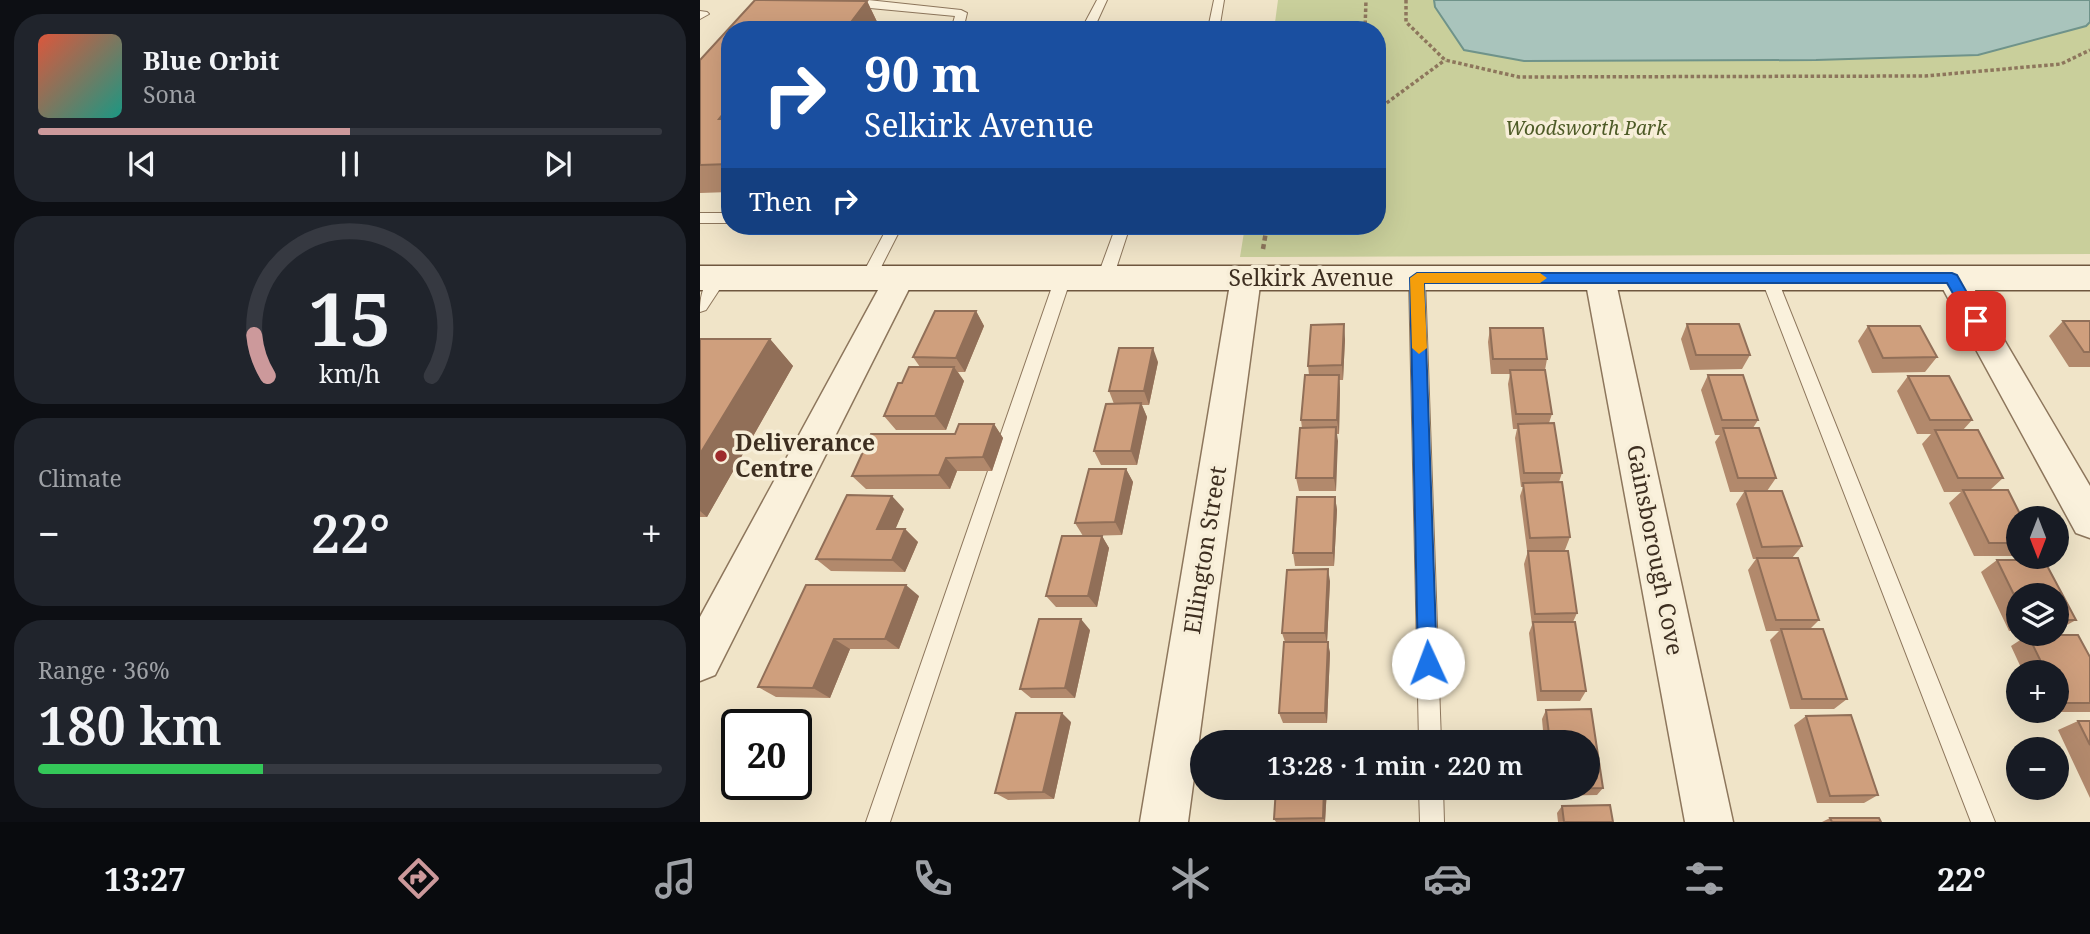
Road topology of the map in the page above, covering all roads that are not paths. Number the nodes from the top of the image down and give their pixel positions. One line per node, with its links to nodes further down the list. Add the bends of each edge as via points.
1 (874, 0): 4 (lane, via 870,5 961,13)
2 (1102, 0): 5 (lane)
3 (1219, 0): 6 (lane)
4 (959, 21)
5 (1091, 21)
6 (1215, 21)
7 (700, 218): 8 (lane)
8 (721, 218)
9 (893, 235): 20 (lane)
10 (1120, 235): 13 (lane)
11 (710, 278): 20 (street, Selkirk Avenue); 21 (lane)
12 (1063, 278): 13 (street, Selkirk Avenue); 20 (street, Selkirk Avenue); 26 (lane)
13 (1105, 278): 14 (street, Selkirk Avenue)
14 (1247, 278): 15 (street, Selkirk Avenue); 27 (street, Ellington Street)
15 (1417, 278): 16 (street, Selkirk Avenue); 24 (lane)
16 (1600, 278): 17 (street, Selkirk Avenue); 29 (street, Gainsborough Cove)
17 (1769, 278): 18 (street, Selkirk Avenue); 30 (lane)
18 (1952, 278): 19 (street, Selkirk Avenue); 22 (street)
19 (2090, 278)
20 (884, 279): 23 (street)
21 (700, 306)
22 (2090, 521)
23 (700, 660)
24 (1430, 730)
25 (1431, 800): 28 (lane)
26 (878, 822)
27 (1164, 822)
28 (1432, 822)
29 (1709, 822)
30 (1983, 822)

